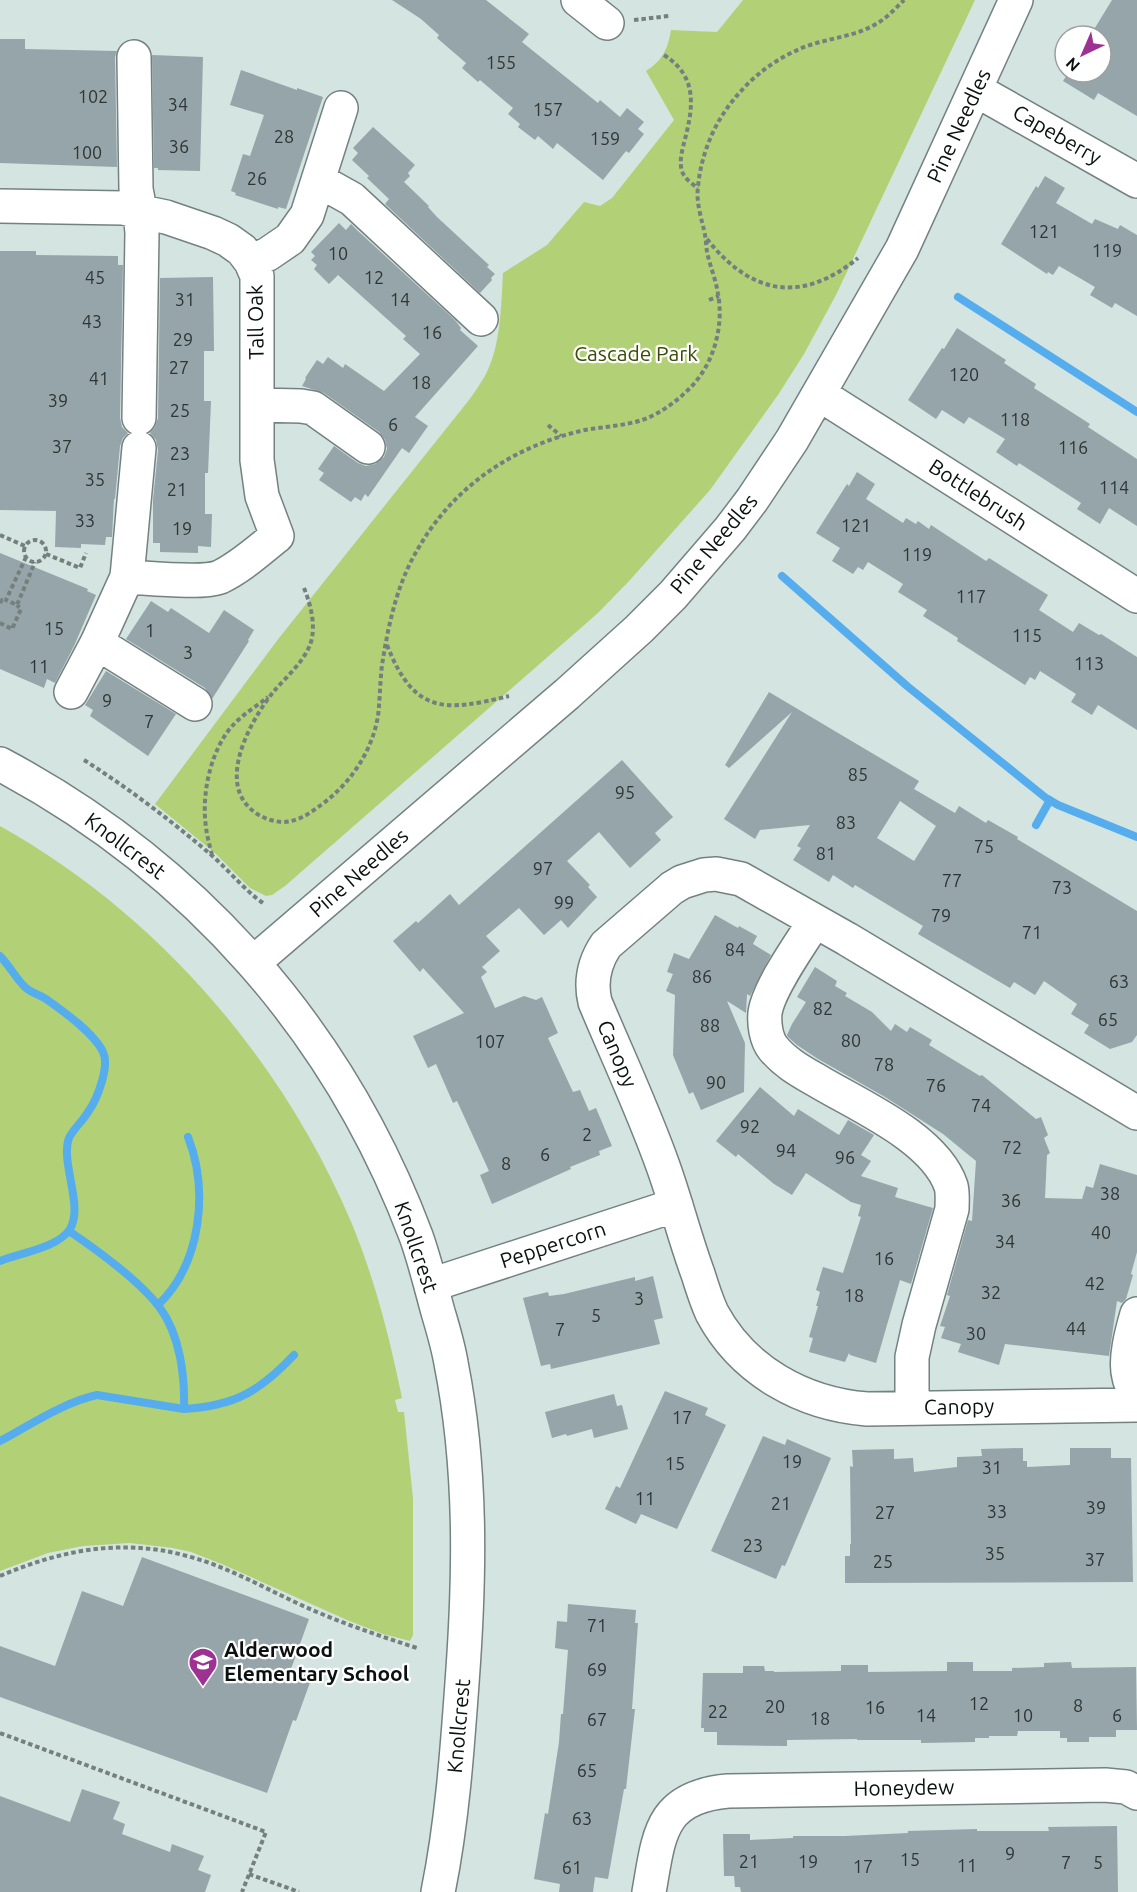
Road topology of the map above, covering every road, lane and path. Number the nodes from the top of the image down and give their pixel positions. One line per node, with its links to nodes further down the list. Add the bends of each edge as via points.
1 (578, 0): 4 (street)
2 (904, 0): 11 (path, via 876,24 799,50 755,75 712,135 704,153)
3 (1016, 0): 7 (street, Pine Needles)
4 (607, 23)
5 (664, 55): 11 (path, via 685,75 692,94 681,156 682,172)
6 (134, 57): 13 (street, via 136,189)
7 (976, 90): 10 (street, Capeberry); 20 (street, Pine Needles, via 902,249)
8 (341, 108): 9 (street)
9 (318, 180): 16 (street, via 299,229 290,239); 19 (street, via 352,199)
10 (1137, 181)
11 (698, 188): 14 (path)
12 (0, 206): 13 (street, Tall Oak)
13 (140, 210): 16 (street, Tall Oak, via 213,233 242,250); 31 (street, via 139,433)
14 (706, 238): 15 (path, via 739,272 773,286 799,287 821,281); 17 (path)
15 (858, 258)
16 (251, 262): 21 (street, Tall Oak, via 257,276)
17 (719, 296): 18 (path); 23 (path, via 714,348 701,374 681,397 638,422)
18 (709, 300)
19 (481, 319)
20 (819, 394): 33 (street, Bottlebrush); 49 (street, Pine Needles, via 752,500 666,602 567,694)
21 (257, 405): 24 (street, via 313,408); 31 (street, Tall Oak, via 256,460 262,496 277,536 218,578)
22 (548, 425): 23 (path)
23 (561, 436): 39 (path, via 498,464 462,492 437,521 405,575)
24 (368, 447)
25 (0, 535): 26 (path)
26 (25, 546): 28 (path, via 36,540 42,542); 29 (path)
27 (86, 553): 28 (path, via 80,568)
28 (46, 554): 30 (path)
29 (26, 557): 30 (path); 34 (path)
30 (35, 562): 36 (path)
31 (127, 577): 38 (street)
32 (304, 588): 41 (path, via 311,610 312,639 302,659)
33 (1137, 596)
34 (6, 600): 35 (path); 36 (path)
35 (0, 603)
36 (17, 605): 37 (path, via 21,609 12,628)
37 (0, 624)
38 (97, 644): 40 (street); 43 (street)
39 (386, 644): 41 (path, via 378,718 359,766 328,800 309,814 286,822 271,821 249,809 238,790 236,771 242,749); 42 (path, via 407,684 432,701 456,706)
40 (71, 692)
41 (271, 694): 46 (path, via 236,723 215,757 205,801)
42 (509, 696)
43 (195, 704)
44 (84, 759): 46 (path)
45 (0, 764): 49 (street, Knollcrest, via 132,848 190,897)
46 (212, 855): 47 (path)
47 (263, 903)
48 (815, 921): 50 (street, Canopy); 51 (street, Canopy, via 741,879 704,875 672,888 600,953 592,980 595,1002 653,1138); 56 (street, via 773,990 765,1012 771,1046 804,1073 929,1151 952,1189 952,1209 912,1357)
49 (253, 963): 52 (street, Knollcrest, via 313,1039 349,1096 417,1239)
50 (1137, 1113)
51 (675, 1205): 52 (street, Peppercorn); 56 (street, Canopy, via 713,1314 729,1339 755,1366 793,1390 832,1404 867,1409)
52 (431, 1285): 64 (street, Knollcrest, via 456,1391 468,1531 468,1608 458,1743)
53 (1137, 1314): 54 (street, via 1128,1372)
54 (1137, 1395)
55 (1137, 1405): 56 (street, Canopy)
56 (912, 1408)
57 (0, 1576): 58 (path, via 46,1558 75,1552 114,1547 162,1550 188,1556 317,1612)
58 (417, 1648)
59 (0, 1732): 61 (path, via 266,1832)
60 (1137, 1793): 65 (street, Honeydew, via 1126,1787 1104,1785 704,1794 674,1811 664,1826)
61 (249, 1874): 62 (path); 63 (path)
62 (242, 1892)
63 (299, 1892)
64 (438, 1892)
65 (649, 1892)

